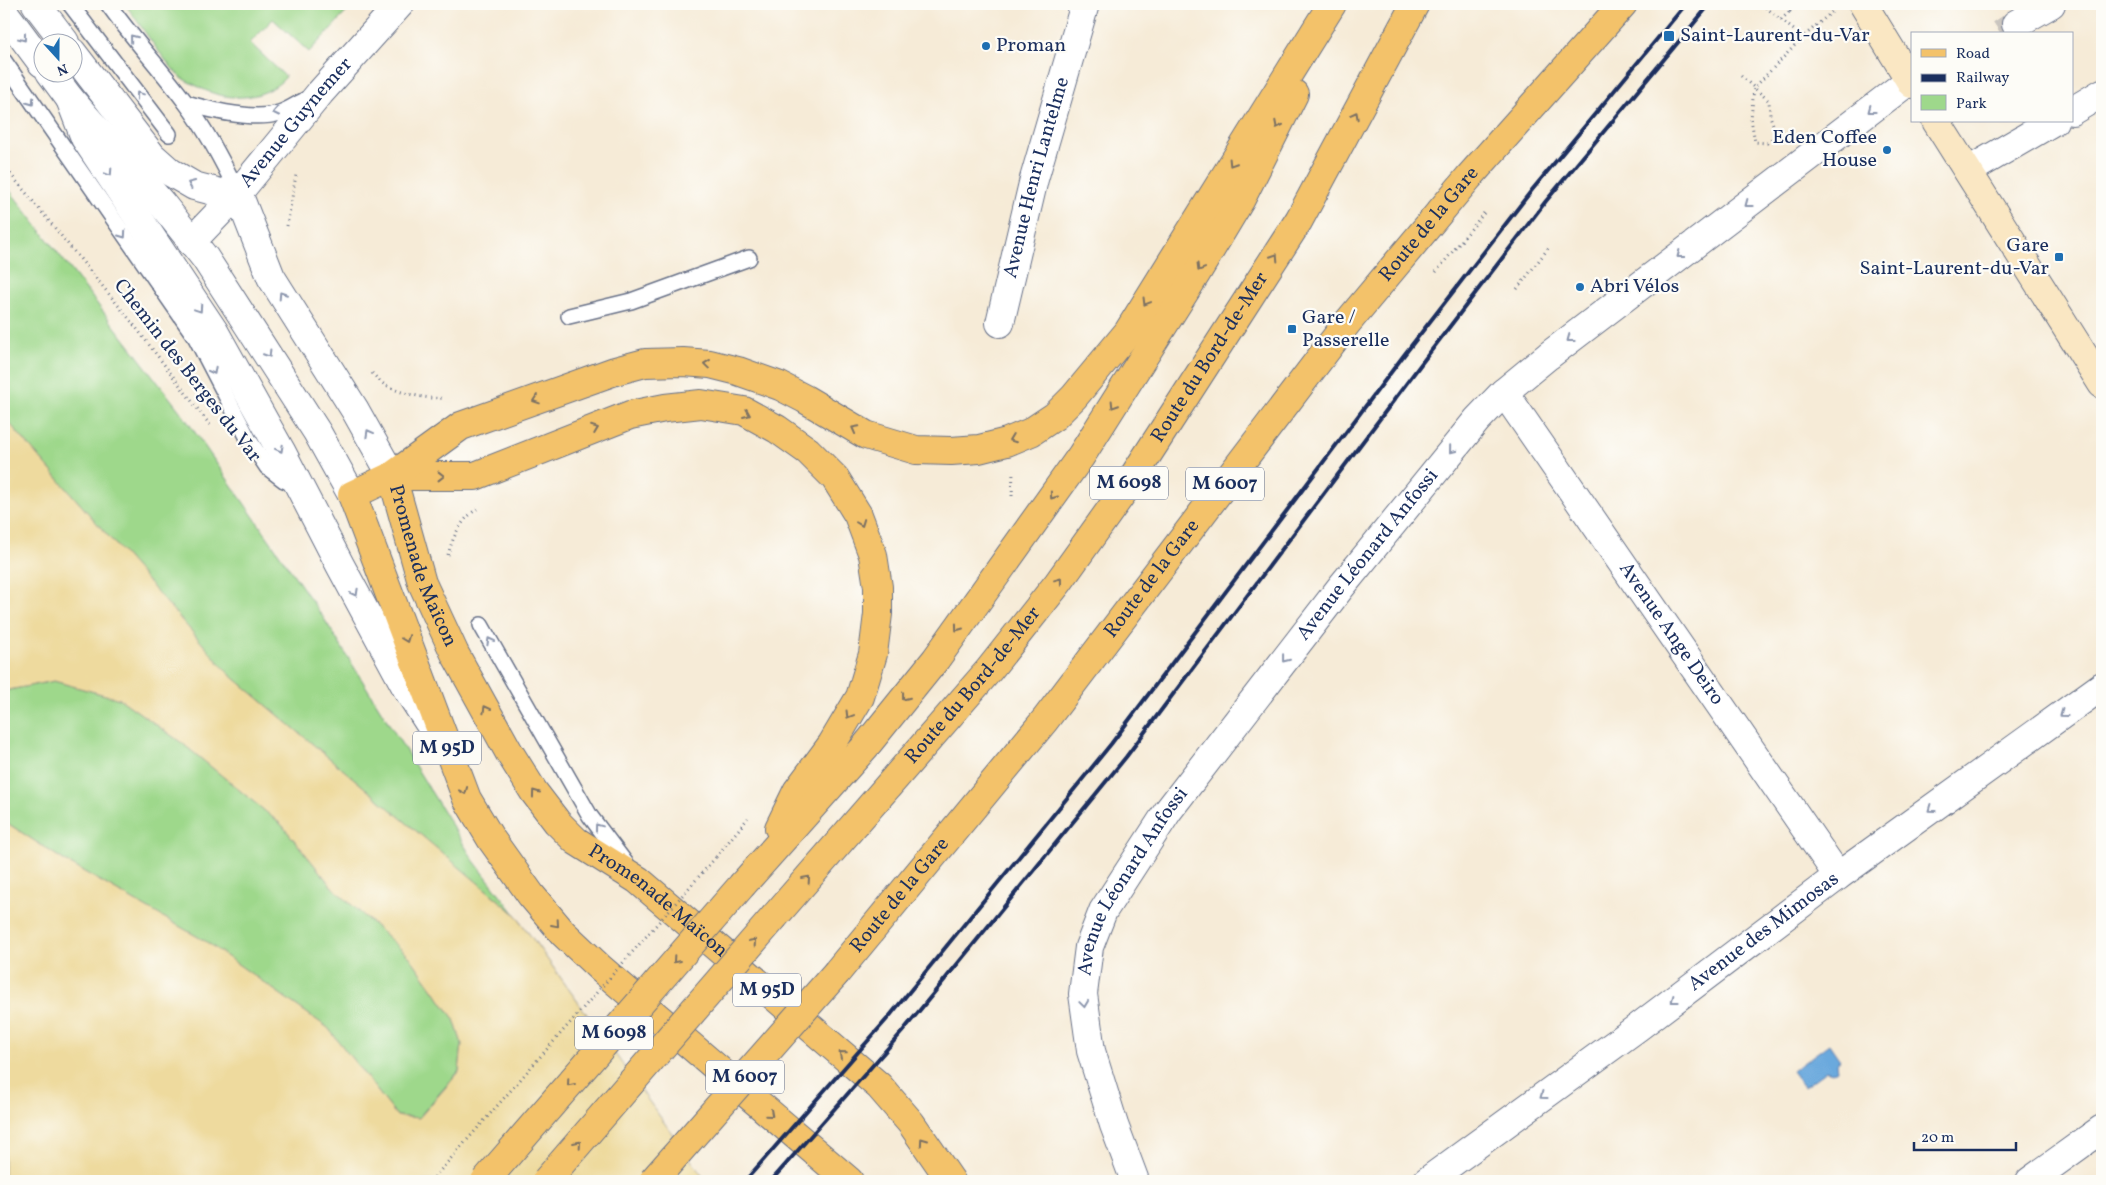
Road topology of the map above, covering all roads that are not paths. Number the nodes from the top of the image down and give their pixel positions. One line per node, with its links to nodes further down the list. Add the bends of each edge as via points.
1 (36, 4): 14 (street)
2 (70, 4): 27 (lane, one-way to 2)
3 (108, 4): 23 (lane, one-way to 3)
4 (400, 4): 20 (street, Avenue Guynemer)
5 (1085, 4): 33 (street, Avenue Henri Lantelme, via 1034,178)
6 (1332, 4): 36 (main road, one-way to 36, via 1128,332 1074,398 1031,432 979,449 951,452 916,450 866,435 780,386 738,370 710,364 645,363 461,426)
7 (1340, 4): 42 (main road, M 6098, one-way to 42, via 1240,199 1081,456 924,674 865,748)
8 (1415, 4): 47 (main road, Route du Bord-de-Mer / M 6098, one-way to 8, bridge, via 988,670 1058,583 1126,488 1299,220)
9 (1623, 4): 48 (main road, Route de la Gare / M 6007, bridge, via 1469,177 1347,323 1045,720 837,972)
10 (1863, 4): 19 (main road)
11 (2051, 4): 13 (street)
12 (4, 12): 15 (street, one-way to 15)
13 (2016, 24)
14 (57, 32)
15 (32, 50)
16 (4, 61): 37 (lane, one-way to 37, via 196,338 249,440 267,467)
17 (82, 65): 29 (street, one-way to 17, via 221,193 194,186 170,172 152,156)
18 (57, 82): 22 (street)
19 (1911, 82): 35 (street, Avenue Léonard Anfossi, one-way to 35)
20 (320, 93): 23 (lane, one-way to 23, via 278,113 217,112); 29 (street, Avenue Guynemer)
21 (2102, 93): 24 (street)
22 (70, 100): 30 (street, via 162,204); 37 (street, one-way to 37, via 85,138 214,331)
23 (186, 103): 29 (lane, via 207,133)
24 (2074, 110)
25 (1937, 122): 28 (main road)
26 (2052, 122): 28 (street)
27 (169, 134)
28 (1968, 170): 34 (main road)
29 (238, 193): 30 (street, Avenue Guynemer); 36 (street, one-way to 29, via 355,410 271,277)
30 (191, 242): 38 (street, one-way to 38, via 205,258 317,432)
31 (750, 258): 32 (lane, via 631,301)
32 (569, 316)
33 (1000, 323)
34 (2098, 368)
35 (1504, 392): 43 (street, Avenue Ange Deiro); 51 (street, Avenue Léonard Anfossi, one-way to 51, via 1477,420 1347,579 1168,810 1103,911 1089,947 1083,994 1091,1050)
36 (392, 476): 38 (main road, Promenade Maïcon); 42 (main road, one-way to 42, via 475,476 630,416 701,404 744,411 777,429 808,451 835,478 858,515 873,555 878,587 873,654 860,697 832,744 797,791); 44 (main road, Promenade Maïcon / M 95D, one-way to 36, via 576,841 534,792 455,654 422,583)
37 (299, 487): 41 (street, one-way to 41, via 406,689)
38 (352, 495): 41 (main road, Promenade Maïcon / M 95D, one-way to 41)
39 (481, 624): 44 (lane, one-way to 39, via 590,816)
40 (2102, 686): 43 (street, Avenue des Mimosas, one-way to 43)
41 (449, 753): 49 (main road, Promenade Maïcon / M 95D, one-way to 49, via 467,799 491,839 563,933)
42 (765, 857): 46 (main road, M 6098, one-way to 46, bridge)
43 (1838, 876): 52 (street, Avenue des Mimosas, one-way to 52)
44 (638, 880): 50 (main road, Promenade Maïcon / M 95D, one-way to 44, via 879,1086)
45 (2102, 1129): 53 (street)
46 (485, 1181)
47 (546, 1181)
48 (653, 1181)
49 (849, 1181)
50 (951, 1181)
51 (1135, 1181)
52 (1427, 1181)
53 (2030, 1181)

